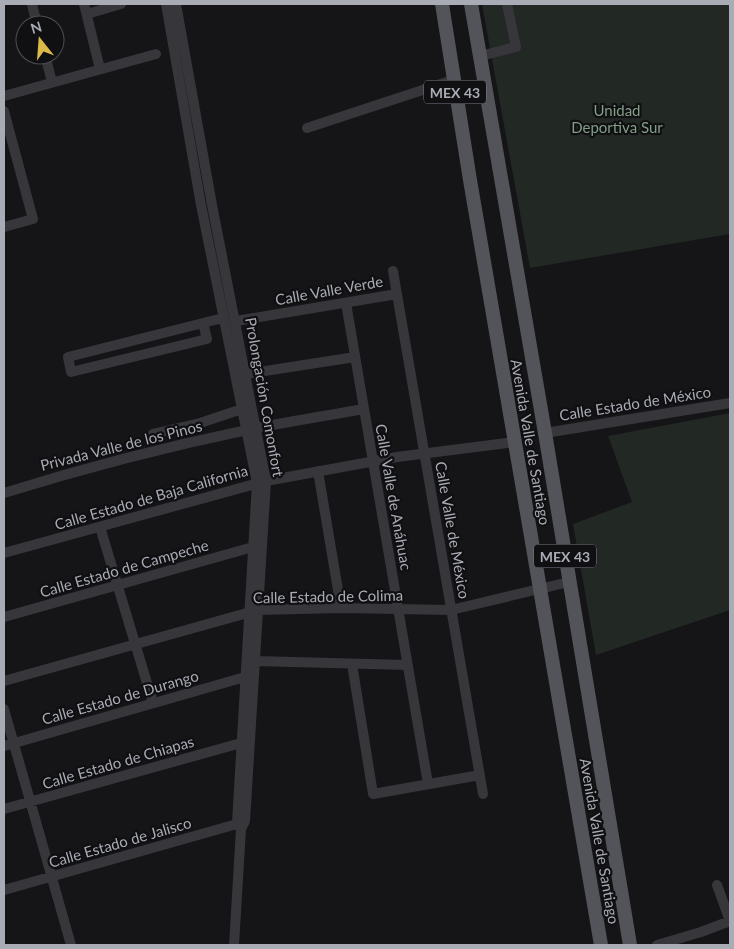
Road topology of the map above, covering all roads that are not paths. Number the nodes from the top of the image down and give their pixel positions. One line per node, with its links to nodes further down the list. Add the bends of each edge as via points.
1 (121, 4): 7 (street)
2 (166, 4): 22 (street, Prolongación Comonfort)
3 (176, 4): 23 (street, Prolongación Comonfort)
4 (442, 4): 12 (main road, Avenida Valle de Santiago / MEX 43)
5 (471, 4): 9 (main road, Avenida Valle de Santiago / MEX 43)
6 (507, 4): 9 (street, via 516,47)
7 (85, 9): 11 (street)
8 (156, 54): 11 (street)
9 (480, 56): 33 (main road, Avenida Valle de Santiago / MEX 43)
10 (48, 65): 13 (street)
11 (100, 69): 13 (street)
12 (453, 80): 17 (street); 35 (main road, Avenida Valle de Santiago / MEX 43)
13 (52, 82): 14 (street)
14 (4, 96)
15 (4, 111): 16 (street)
16 (5, 124): 18 (street, via 33,220)
17 (307, 128)
18 (4, 228)
19 (393, 270): 20 (street, Calle Valle de México)
20 (397, 294): 21 (street, Calle Valle Verde); 36 (street, Calle Valle de México)
21 (346, 303): 23 (street, Calle Valle Verde); 26 (street, Calle Valle de Anáhuac)
22 (223, 318): 24 (street); 30 (street, Prolongación Comonfort)
23 (236, 321): 28 (street, Prolongación Comonfort)
24 (203, 323): 25 (street); 27 (street, via 207,339)
25 (124, 343): 27 (street); 27 (street, via 68,357 71,372)
26 (355, 357): 28 (street); 31 (street, Calle Valle de Anáhuac)
27 (128, 358)
28 (246, 374): 32 (street, Prolongación Comonfort)
29 (730, 403): 33 (street, Calle Estado de México)
30 (242, 409): 32 (street, Prolongación Comonfort); 34 (street)
31 (364, 409): 32 (street, Privada Valle de los Pinos); 37 (street, Calle Valle de Anáhuac)
32 (251, 429): 39 (street, Prolongación Comonfort); 40 (street, Privada Valle de los Pinos, via 102,464)
33 (545, 433): 44 (main road, Avenida Valle de Santiago / MEX 43)
34 (153, 434)
35 (515, 442): 36 (street, Calle Estado de Baja California); 46 (main road, Avenida Valle de Santiago / MEX 43)
36 (424, 453): 37 (street, Calle Estado de Baja California); 49 (street, Calle Valle de México)
37 (372, 461): 38 (street, Calle Estado de Baja California); 48 (street, Calle Valle de Anáhuac)
38 (318, 471): 39 (street, Calle Estado de Baja California); 47 (street)
39 (262, 482): 41 (street, Calle Estado de Baja California); 42 (street, Prolongación Comonfort); 50 (street, Prolongación Comonfort)
40 (4, 493)
41 (100, 527): 43 (street, Calle Estado de Baja California); 45 (street)
42 (253, 548): 45 (street, Calle Estado de Campeche); 50 (street, Prolongación Comonfort)
43 (4, 553)
44 (569, 582): 46 (street, Calle Estado de Colima); 75 (main road, Avenida Valle de Santiago / MEX 43)
45 (117, 584): 51 (street, Calle Estado de Campeche); 52 (street)
46 (540, 589): 49 (street, Calle Estado de Colima); 74 (main road, Avenida Valle de Santiago / MEX 43)
47 (341, 608): 48 (street, Calle Estado de Colima); 50 (street, Calle Estado de Colima)
48 (398, 609): 49 (street, Calle Estado de Colima); 55 (street, Calle Valle de Anáhuac)
49 (452, 610): 62 (street, Calle Valle de México)
50 (254, 611): 52 (street, Calle Estado de Colima); 53 (street, Prolongación Comonfort); 56 (street, Prolongación Comonfort)
51 (4, 617)
52 (135, 644): 57 (street, Calle Estado de Colima); 58 (street)
53 (255, 661): 54 (street); 67 (street, Prolongación Comonfort)
54 (352, 664): 55 (street); 63 (street, via 373,794)
55 (407, 666): 63 (street, Calle Valle de Anáhuac)
56 (245, 677): 58 (street, Calle Estado de Durango); 60 (street, Prolongación Comonfort)
57 (4, 681)
58 (153, 703): 61 (street, Calle Estado de Durango)
59 (4, 710): 61 (street)
60 (241, 743): 65 (street, Calle Estado de Chiapas); 67 (street, Prolongación Comonfort)
61 (8, 744): 65 (street)
62 (480, 775): 63 (street); 64 (street, Calle Valle de México)
63 (428, 784)
64 (483, 794)
65 (30, 802): 66 (street, Calle Estado de Chiapas); 68 (street)
66 (4, 809)
67 (241, 825): 68 (street, Calle Estado de Jalisco); 73 (street, Prolongación Comonfort)
68 (51, 877): 70 (street, Calle Estado de Jalisco); 72 (street)
69 (717, 885): 71 (street)
70 (4, 890)
71 (727, 902): 76 (street, via 730,921)
72 (71, 945)
73 (234, 945)
74 (601, 945)
75 (630, 945)
76 (657, 945)

